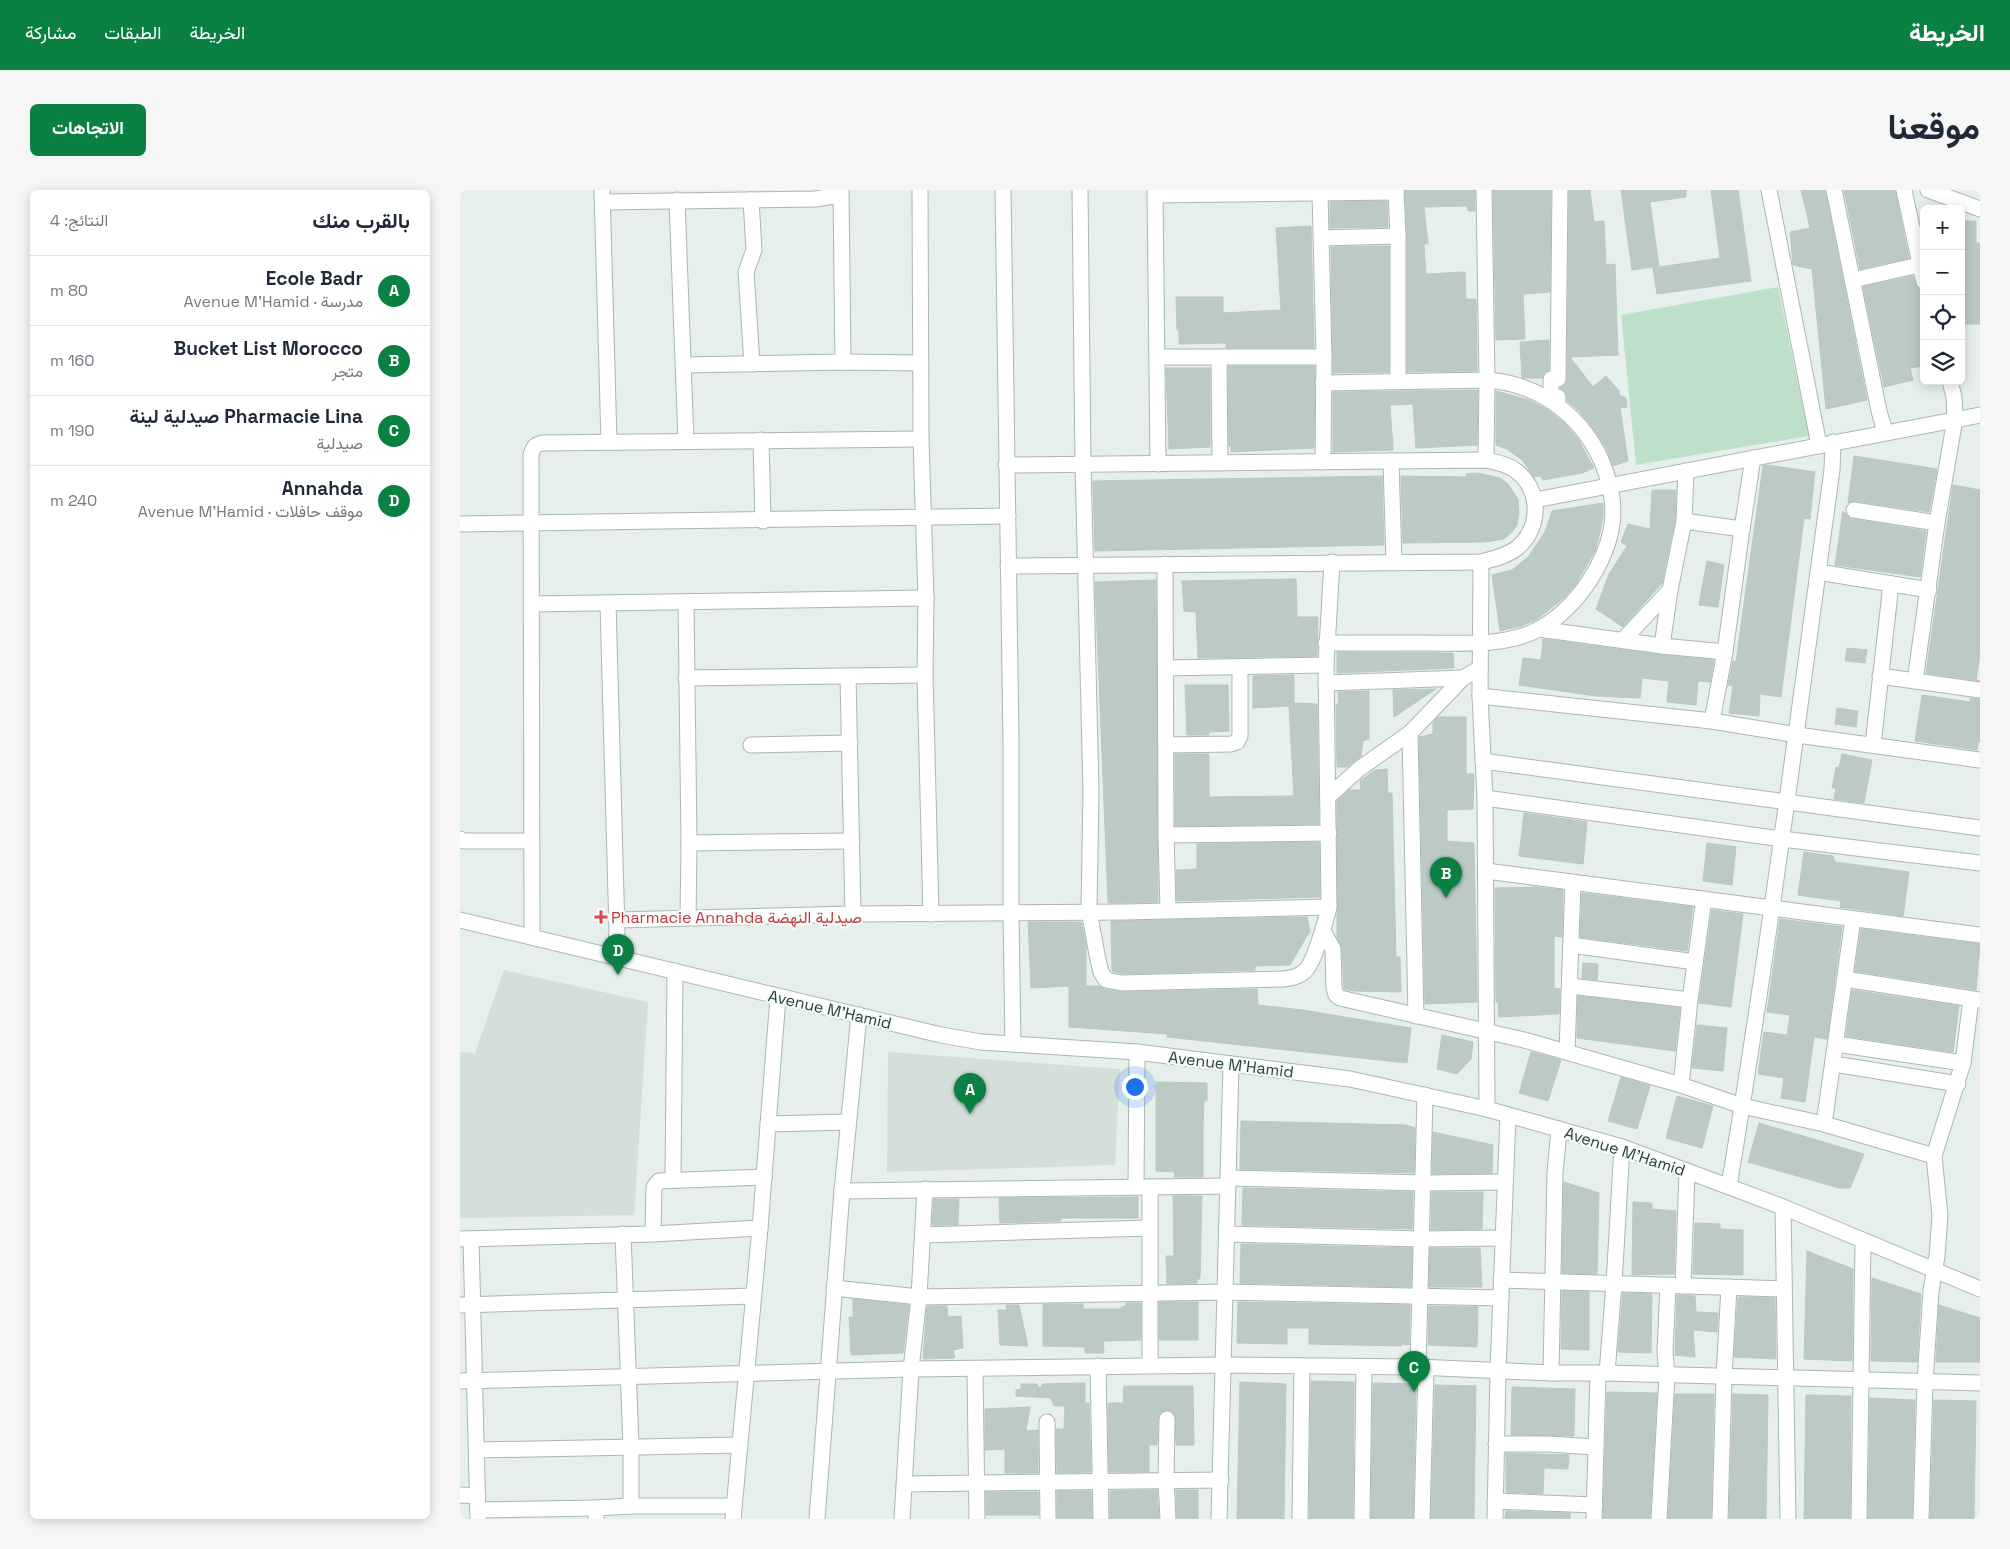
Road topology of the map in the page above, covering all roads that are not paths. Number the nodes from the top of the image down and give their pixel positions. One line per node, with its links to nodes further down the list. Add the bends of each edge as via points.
1 (920, 190): 27 (street)
2 (1003, 190): 50 (street)
3 (1080, 190): 48 (street)
4 (1484, 190): 30 (street)
5 (1560, 190): 34 (street, via 1558,379 1551,379 1550,397 1558,397)
6 (1770, 190): 42 (street)
7 (1834, 190): 22 (street)
8 (1904, 190): 20 (street)
9 (1928, 190): 17 (street)
10 (1396, 191): 13 (street); 18 (street)
11 (841, 192): 16 (street, via 815,199); 26 (street)
12 (1155, 192): 13 (street); 23 (street)
13 (1320, 193): 19 (street)
14 (602, 196): 15 (street); 41 (street)
15 (677, 200): 16 (street); 29 (street)
16 (751, 200): 28 (street, via 754,250 746,272)
17 (1980, 209)
18 (1398, 236): 19 (street); 31 (street)
19 (1322, 238): 25 (street)
20 (1919, 266): 21 (street); 22 (street)
21 (1920, 269)
22 (1854, 280): 37 (street, via 1878,411)
23 (1158, 357): 24 (street); 49 (street)
24 (1219, 357): 25 (street); 47 (street)
25 (1324, 357): 32 (street)
26 (843, 362): 27 (street); 28 (street)
27 (921, 363): 38 (street)
28 (752, 364): 29 (street)
29 (684, 365): 40 (street)
30 (1487, 380): 31 (street); 34 (street, via 1527,388); 44 (street)
31 (1398, 381): 32 (street)
32 (1323, 383): 46 (street)
33 (1951, 385): 36 (street)
34 (1558, 406): 52 (street, via 1590,439)
35 (1980, 415): 36 (street)
36 (1955, 419): 37 (street); 60 (street)
37 (1885, 432): 42 (street)
38 (921, 439): 39 (street); 56 (street)
39 (761, 440): 40 (street); 57 (street)
40 (686, 441): 41 (street)
41 (609, 442): 59 (street, via 536,445 533,448)
42 (1826, 444): 43 (street); 69 (street, via 1832,470)
43 (1753, 458): 51 (street); 62 (street)
44 (1486, 460): 45 (street); 53 (street, via 1514,470 1530,486)
45 (1391, 461): 46 (street); 64 (street)
46 (1323, 462): 47 (street)
47 (1220, 463): 49 (street)
48 (1083, 464): 49 (street); 50 (street); 67 (street)
49 (1158, 464)
50 (1006, 465): 55 (street)
51 (1686, 471): 52 (street); 58 (street)
52 (1609, 485): 53 (street); 77 (street, via 1612,516 1600,561 1579,596)
53 (1535, 500): 65 (street, via 1534,520 1522,544 1507,554)
54 (1854, 510): 60 (street)
55 (1008, 516): 56 (street); 68 (street)
56 (923, 518): 57 (street); 73 (street)
57 (763, 521): 59 (street)
58 (1684, 521): 62 (street); 71 (street)
59 (531, 523): 61 (street); 76 (street)
60 (1937, 523): 72 (street)
61 (460, 524)
62 (1742, 529): 82 (street)
63 (1332, 562): 64 (street); 66 (street); 80 (street)
64 (1394, 562): 65 (street)
65 (1481, 562): 79 (street)
66 (1165, 564): 67 (street); 85 (street)
67 (1087, 565): 68 (street); 123 (street, via 1091,790)
68 (1008, 566): 126 (street)
69 (1818, 572): 70 (street); 98 (street)
70 (1891, 584): 72 (street); 89 (street)
71 (1670, 590): 78 (street); 81 (street)
72 (1929, 590): 92 (street)
73 (926, 598): 74 (street); 87 (street)
74 (686, 602): 75 (street); 90 (street)
75 (608, 603): 76 (street); 130 (street)
76 (532, 604): 113 (street)
77 (1539, 628): 78 (street); 79 (street, via 1521,636)
78 (1623, 640): 81 (street)
79 (1481, 642): 80 (street); 86 (street)
80 (1326, 643): 83 (street)
81 (1662, 646): 82 (street)
82 (1725, 652): 96 (street)
83 (1326, 665): 84 (street); 93 (street)
84 (1240, 667): 85 (street); 101 (street, via 1240,736 1237,742)
85 (1166, 668): 101 (street)
86 (1480, 668): 91 (street); 95 (street)
87 (925, 675): 88 (street); 125 (street)
88 (848, 676): 90 (street); 99 (street)
89 (1880, 676): 92 (street); 102 (street)
90 (686, 678): 115 (street)
91 (1463, 678): 93 (street); 97 (street)
92 (1915, 681): 94 (street)
93 (1326, 683): 105 (street)
94 (1980, 687)
95 (1480, 696): 96 (street); 104 (street)
96 (1712, 721): 98 (street)
97 (1410, 733): 105 (street, via 1359,769); 144 (street)
98 (1797, 735): 102 (street); 107 (street)
99 (850, 743): 100 (street); 114 (street)
100 (751, 745)
101 (1167, 745): 110 (street)
102 (1873, 745): 103 (street)
103 (1980, 760)
104 (1483, 761): 106 (street); 107 (street)
105 (1328, 797): 109 (street)
106 (1485, 798): 112 (street); 117 (street)
107 (1787, 803): 108 (street); 112 (street)
108 (1980, 828)
109 (1329, 833): 110 (street); 120 (street)
110 (1166, 835): 121 (street)
111 (460, 839): 113 (street)
112 (1782, 839): 116 (street); 122 (street)
113 (531, 841): 133 (street)
114 (852, 841): 115 (street); 124 (street)
115 (689, 842): 127 (street)
116 (1980, 863)
117 (1486, 871): 118 (street); 145 (street)
118 (1573, 882): 119 (street); 134 (street)
119 (1704, 899): 122 (street); 136 (street)
120 (1329, 907): 121 (street); 131 (street)
121 (1168, 910): 123 (street)
122 (1772, 910): 128 (street); 156 (street)
123 (1089, 911): 126 (street); 131 (street, via 1101,972 1106,980 1122,983 1294,978 1307,970)
124 (853, 914): 125 (street); 127 (street)
125 (931, 914): 126 (street)
126 (1011, 914): 146 (street)
127 (688, 918): 130 (street)
128 (1854, 919): 132 (street); 138 (street)
129 (460, 920): 133 (street, Avenue M'Hamid)
130 (616, 920): 135 (street)
131 (1323, 931): 144 (street, via 1333,949 1336,995)
132 (1980, 935)
133 (532, 937): 135 (street, Avenue M'Hamid)
134 (1570, 945): 136 (street); 139 (street)
135 (615, 956): 137 (street, Avenue M'Hamid)
136 (1695, 962): 142 (street)
137 (675, 971): 140 (street, Avenue M'Hamid); 167 (street)
138 (1844, 979): 141 (street); 147 (street)
139 (1570, 986): 142 (street); 149 (street)
140 (778, 997): 143 (street, Avenue M'Hamid); 160 (street)
141 (1976, 999): 150 (street)
142 (1690, 1000): 154 (street)
143 (858, 1015): 146 (street, Avenue M'Hamid, via 941,1035); 159 (street)
144 (1416, 1016): 145 (street)
145 (1486, 1031): 149 (street); 157 (street)
146 (1013, 1044): 148 (street, Avenue M'Hamid)
147 (1836, 1044): 150 (street); 152 (street)
148 (1137, 1052): 151 (street, Avenue M'Hamid); 172 (street)
149 (1567, 1052): 154 (street)
150 (1963, 1063): 153 (street)
151 (1231, 1064): 155 (street, Avenue M'Hamid, via 1350,1079); 168 (street)
152 (1834, 1064): 153 (street); 161 (street)
153 (1958, 1084): 164 (street)
154 (1681, 1085): 156 (street)
155 (1425, 1094): 157 (street, Avenue M'Hamid); 170 (street)
156 (1742, 1106): 161 (street); 171 (street)
157 (1487, 1109): 158 (street, Avenue M'Hamid)
158 (1508, 1115): 162 (street, Avenue M'Hamid); 169 (street)
159 (848, 1122): 160 (street); 174 (street)
160 (768, 1124): 166 (street)
161 (1824, 1124): 164 (street)
162 (1559, 1129): 163 (street, Avenue M'Hamid); 188 (street)
163 (1622, 1148): 165 (street, Avenue M'Hamid); 189 (street)
164 (1934, 1156): 186 (street, via 1940,1216)
165 (1687, 1171): 171 (street, Avenue M'Hamid); 190 (street)
166 (764, 1177): 167 (street); 176 (street)
167 (673, 1180): 179 (street, via 659,1181 654,1187)
168 (1229, 1182): 170 (street); 172 (street); 180 (street)
169 (1505, 1182): 170 (street); 182 (street)
170 (1423, 1183): 184 (street)
171 (1729, 1186): 175 (street, Avenue M'Hamid)
172 (1143, 1187): 173 (street); 177 (street)
173 (925, 1189): 174 (street); 181 (street)
174 (842, 1191): 192 (street)
175 (1783, 1207): 185 (street, Avenue M'Hamid); 193 (street)
176 (760, 1228): 179 (street); 197 (street)
177 (1149, 1228): 181 (street); 196 (street)
178 (623, 1234): 179 (street); 183 (street); 201 (street)
179 (653, 1234)
180 (1227, 1234): 184 (street); 195 (street)
181 (922, 1235): 198 (street)
182 (1503, 1238): 184 (street); 187 (street)
183 (466, 1239): 202 (street)
184 (1422, 1239): 199 (street)
185 (1863, 1241): 186 (street, Avenue M'Hamid); 220 (street)
186 (1935, 1272): 194 (street, Avenue M'Hamid); 222 (street)
187 (1501, 1280): 188 (street); 200 (street)
188 (1553, 1283): 189 (street); 213 (street)
189 (1614, 1284): 190 (street); 214 (street)
190 (1675, 1286): 191 (street); 216 (street, via 1665,1352)
191 (1729, 1287): 193 (street); 218 (street)
192 (834, 1288): 198 (street); 212 (street)
193 (1784, 1289): 219 (street)
194 (1980, 1289)
195 (1226, 1292): 196 (street); 199 (street); 204 (street)
196 (1149, 1294): 198 (street); 203 (street)
197 (753, 1296): 201 (street); 215 (street)
198 (919, 1297): 209 (street)
199 (1421, 1297): 200 (street); 208 (street)
200 (1501, 1298): 211 (street)
201 (625, 1300): 202 (street); 217 (street)
202 (466, 1305): 221 (street)
203 (1150, 1365): 204 (street); 205 (street)
204 (1224, 1365): 206 (street); 232 (street)
205 (1098, 1366): 210 (street); 233 (street)
206 (1302, 1366): 207 (street); 251 (street)
207 (1364, 1367): 208 (street); 252 (street)
208 (1422, 1368): 211 (street); 253 (street)
209 (911, 1369): 210 (street); 212 (street); 235 (street)
210 (974, 1369): 236 (street)
211 (1498, 1371): 213 (street); 226 (street)
212 (828, 1372): 215 (street); 244 (street)
213 (1551, 1373): 214 (street)
214 (1602, 1373): 216 (street); 229 (street)
215 (747, 1375): 217 (street); 227 (street)
216 (1667, 1376): 218 (street); 255 (street)
217 (627, 1377): 221 (street); 228 (street)
218 (1724, 1377): 219 (street); 256 (street)
219 (1786, 1378): 220 (street); 257 (street)
220 (1860, 1380): 222 (street); 258 (street)
221 (467, 1381): 230 (street)
222 (1925, 1382): 223 (street); 259 (street)
223 (1980, 1384)
224 (1167, 1419): 231 (street)
225 (1047, 1422): 234 (street)
226 (1496, 1444): 229 (street); 238 (street)
227 (740, 1445): 228 (street); 241 (street)
228 (631, 1446): 230 (street); 239 (street)
229 (1596, 1448): 242 (street)
230 (477, 1450): 240 (street)
231 (1166, 1480): 232 (street); 233 (street); 249 (street)
232 (1221, 1480): 250 (street)
233 (1100, 1482): 234 (street); 248 (street)
234 (1047, 1483): 236 (street); 247 (street)
235 (905, 1484): 236 (street); 245 (street)
236 (976, 1484): 246 (street)
237 (460, 1495): 240 (street)
238 (1495, 1501): 242 (street); 254 (street)
239 (631, 1506): 241 (street); 243 (street)
240 (478, 1508): 243 (street)
241 (734, 1512)
242 (1595, 1512)
243 (596, 1514)
244 (817, 1519)
245 (902, 1519)
246 (977, 1519)
247 (1048, 1519)
248 (1101, 1519)
249 (1168, 1519)
250 (1220, 1519)
251 (1300, 1519)
252 (1362, 1519)
253 (1422, 1519)
254 (1495, 1519)
255 (1659, 1519)
256 (1720, 1519)
257 (1788, 1519)
258 (1858, 1519)
259 (1921, 1519)

